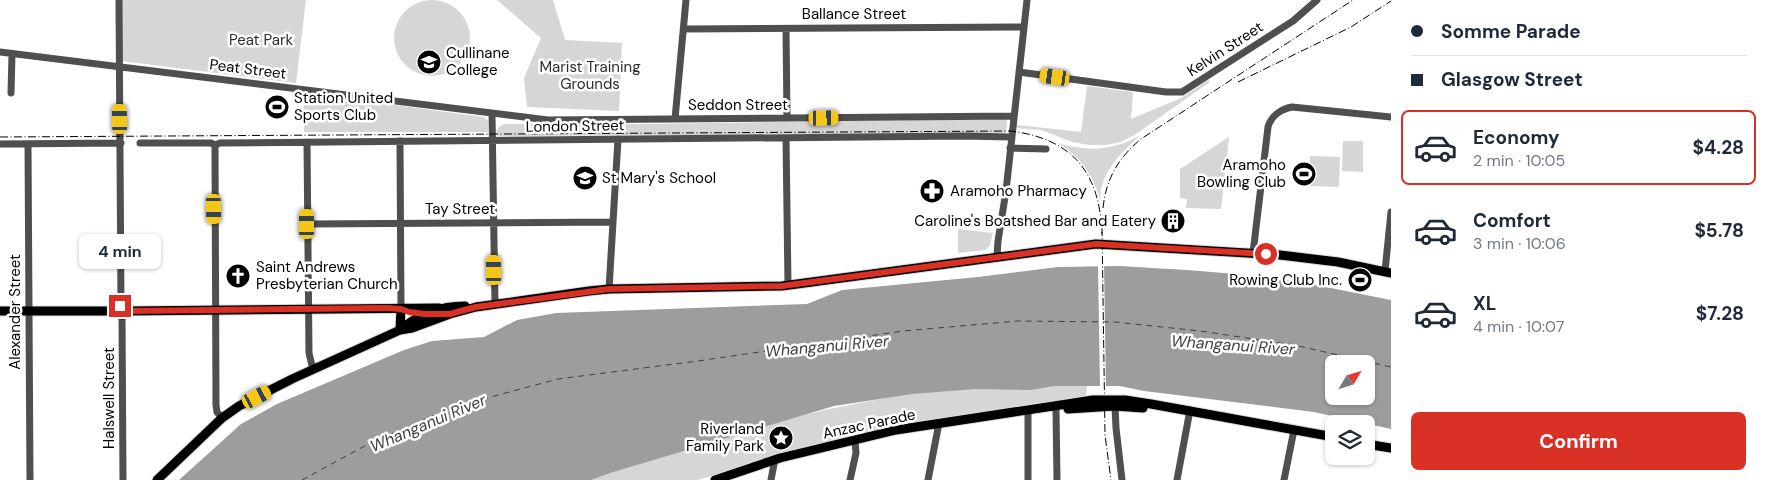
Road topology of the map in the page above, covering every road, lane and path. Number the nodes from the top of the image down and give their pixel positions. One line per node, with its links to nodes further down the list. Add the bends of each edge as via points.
1 (119, 0): 10 (street, Halswell Street)
2 (686, 0): 6 (street)
3 (1027, 0): 5 (street)
4 (1317, 0): 11 (street, Kelvin Street, via 1293,21 1182,92)
5 (1024, 27): 7 (street, Ballance Street); 11 (street)
6 (684, 29): 7 (street, Ballance Street); 17 (street)
7 (786, 29): 16 (street)
8 (0, 52): 9 (street, Peat Street)
9 (12, 54): 10 (street, Peat Street); 12 (street)
10 (120, 67): 13 (street, Peat Street); 24 (street, Halswell Street)
11 (1019, 72): 14 (street)
12 (11, 94)
13 (492, 114): 17 (street, Seddon Street, via 558,120); 22 (street)
14 (1014, 116): 16 (street, Seddon Street); 18 (street)
15 (1391, 117): 36 (street, via 1296,107 1277,113 1268,127)
16 (787, 118): 17 (street, Seddon Street)
17 (675, 119)
18 (1011, 137): 19 (street, London Street); 29 (street)
19 (786, 138): 20 (street, London Street); 39 (street)
20 (618, 140): 22 (street, London Street); 32 (street)
21 (400, 141): 22 (street, London Street); 23 (street, London Street); 33 (street)
22 (492, 141): 34 (street)
23 (307, 142): 28 (street, London Street); 35 (street)
24 (121, 143): 27 (street); 49 (street, Halswell Street)
25 (140, 143): 28 (street, London Street)
26 (0, 144): 27 (street)
27 (28, 144): 48 (street, Alexander Street)
28 (215, 145): 46 (street)
29 (1010, 148): 30 (street); 37 (street)
30 (1046, 149)
31 (1391, 212): 38 (street)
32 (613, 222): 34 (street, Tay Street); 40 (street)
33 (400, 223): 34 (street, Tay Street); 35 (street, Tay Street); 45 (street)
34 (493, 223): 41 (street)
35 (307, 224): 44 (street)
36 (1253, 253): 37 (main road, via 1096,244); 38 (main road, via 1323,260)
37 (997, 256): 39 (main road)
38 (1388, 272)
39 (788, 285): 40 (main road)
40 (609, 289): 41 (main road)
41 (495, 305): 42 (main road)
42 (476, 307): 43 (main road); 51 (main road)
43 (439, 308): 45 (main road); 50 (main road)
44 (308, 309): 45 (main road); 46 (main road); 53 (street)
45 (401, 309): 50 (main road); 52 (main road)
46 (215, 310): 49 (main road); 59 (street, via 216,405)
47 (0, 311): 48 (main road)
48 (29, 311): 49 (main road); 67 (street, Alexander Street)
49 (122, 311): 68 (street, Halswell Street)
50 (425, 314): 51 (main road); 52 (main road)
51 (450, 314): 52 (main road)
52 (400, 330): 53 (main road)
53 (312, 370): 59 (main road, via 239,406)
54 (1115, 406): 55 (main road, Anzac Parade); 56 (main road, Anzac Parade); 76 (street)
55 (1178, 409): 57 (main road, Anzac Parade); 58 (main road, Anzac Parade, via 1112,399)
56 (1056, 410): 58 (main road, Anzac Parade); 75 (street)
57 (1190, 410): 61 (main road, Anzac Parade); 77 (street)
58 (1030, 411): 60 (main road, Anzac Parade); 74 (street)
59 (222, 418): 69 (main road)
60 (939, 423): 63 (main road, Anzac Parade); 73 (street)
61 (1294, 430): 62 (main road, Anzac Parade); 78 (street)
62 (1325, 436)
63 (855, 440): 66 (main road, Anzac Parade); 72 (street, via 856,453)
64 (1375, 445): 65 (main road)
65 (1391, 448)
66 (772, 461): 70 (main road, Anzac Parade); 71 (street)
67 (30, 480)
68 (123, 480)
69 (157, 480)
70 (715, 480)
71 (771, 480)
72 (850, 480)
73 (928, 480)
74 (1028, 480)
75 (1058, 480)
76 (1122, 480)
77 (1177, 480)
78 (1284, 480)

